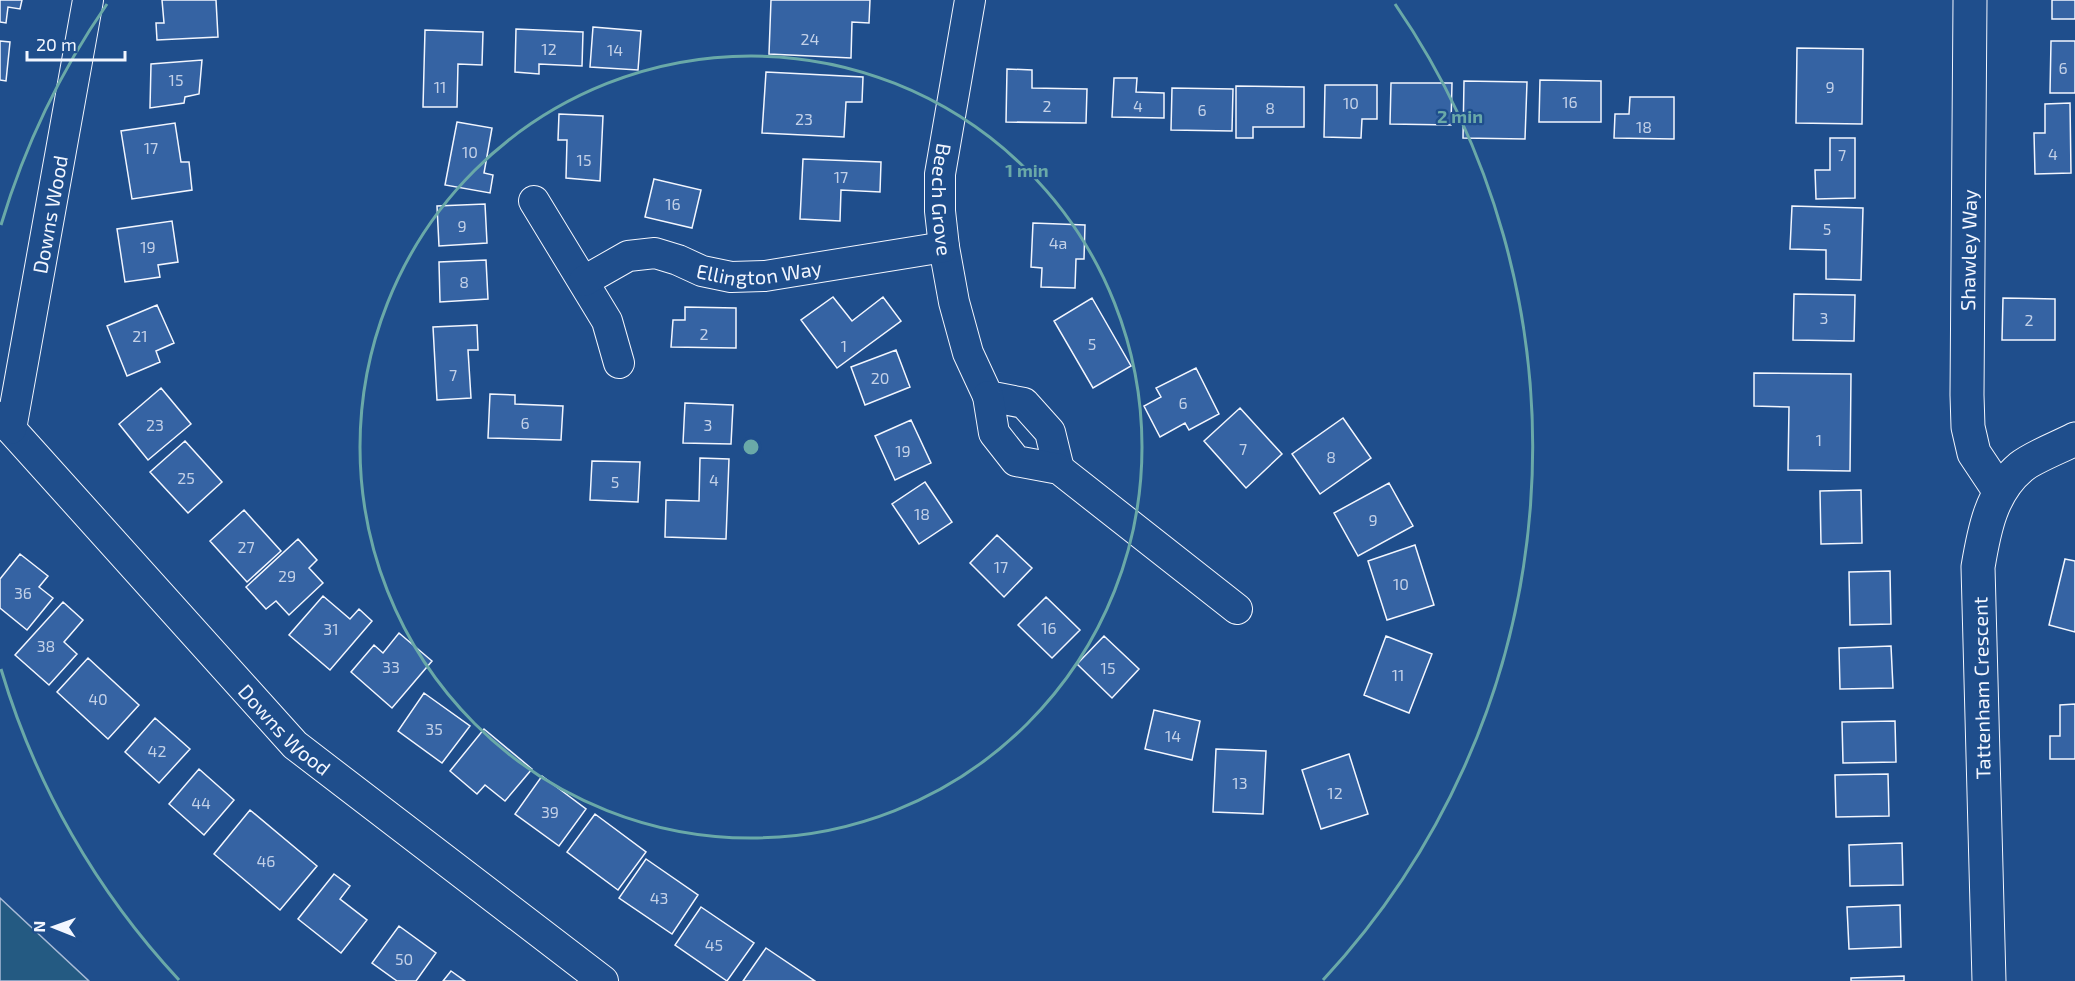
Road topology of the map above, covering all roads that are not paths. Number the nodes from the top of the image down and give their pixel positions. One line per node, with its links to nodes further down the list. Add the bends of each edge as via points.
1 (88, 0): 9 (street, Downs Wood)
2 (970, 0): 5 (street, Beech Grove, via 940,174)
3 (1970, 0): 12 (street, Shawley Way, via 1968,426 1974,453)
4 (534, 201): 6 (street)
5 (944, 247): 6 (street, Ellington Way, via 765,276 731,277 702,271 655,253 628,256); 8 (street, Beech Grove, via 968,353)
6 (584, 281): 7 (street, via 607,321)
7 (619, 363)
8 (988, 396): 11 (street, via 1024,402 1050,432); 11 (street, Beech Grove, via 994,433 1016,461)
9 (5, 423): 14 (street, Downs Wood, via 295,745)
10 (2075, 440): 12 (street, Tattenham Crescent, via 2022,467)
11 (1059, 469): 13 (street, Beech Grove)
12 (2000, 492): 15 (street, Tattenham Crescent, via 1984,527 1978,567)
13 (1237, 609)
14 (603, 981)
15 (1989, 981)

